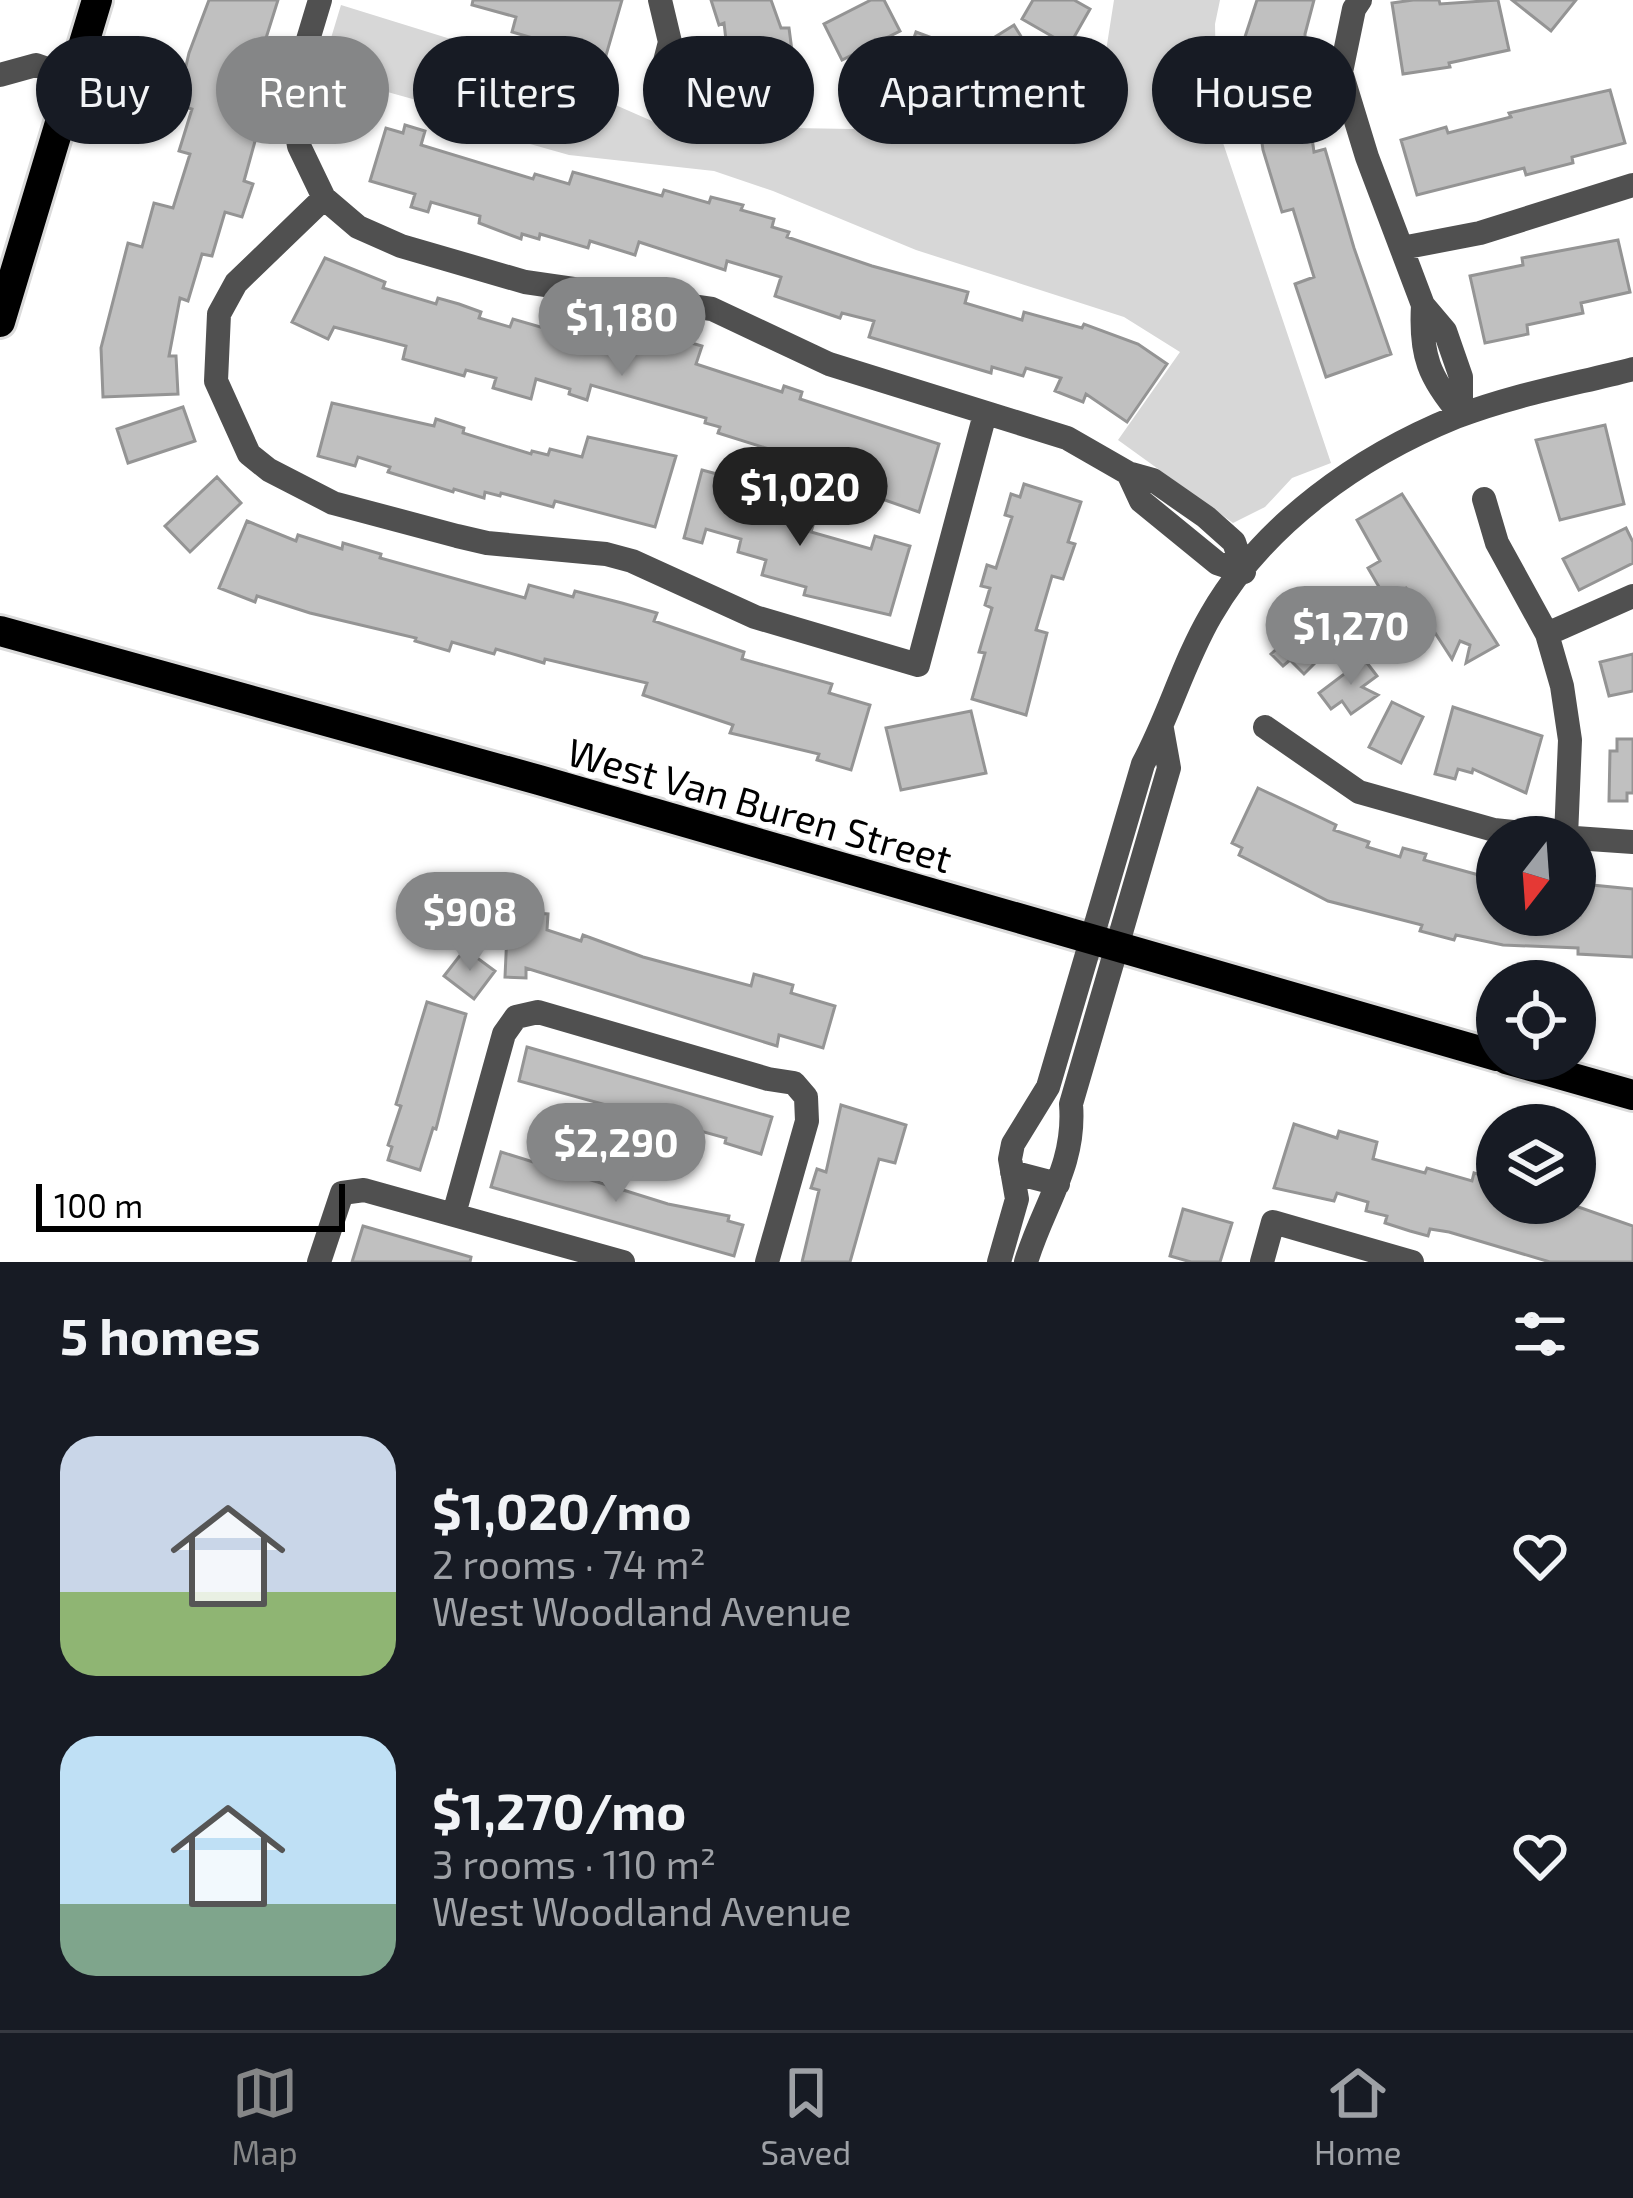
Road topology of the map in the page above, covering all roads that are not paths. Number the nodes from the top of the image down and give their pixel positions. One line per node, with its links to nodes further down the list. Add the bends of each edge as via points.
1 (97, 0): 5 (main road)
2 (320, 0): 11 (street, via 293,112)
3 (660, 0): 6 (street)
4 (1360, 0): 12 (street, via 1341,72)
5 (86, 36)
6 (669, 36)
7 (36, 65): 8 (street)
8 (0, 75)
9 (51, 144): 13 (main road)
10 (1633, 185): 12 (street, via 1480,233)
11 (323, 198): 16 (street, via 358,227 400,246 525,281 712,309 829,364); 16 (street, via 236,283 219,314 216,380 248,454 333,503 487,543 632,561 755,617 918,665)
12 (1402, 248): 17 (street, via 1423,305 1421,341 1436,386)
13 (6, 280): 14 (main road)
14 (0, 322)
15 (1633, 369): 17 (street)
16 (986, 414): 19 (street, via 1067,438 1153,480 1234,542)
17 (1461, 415): 19 (street, via 1403,440 1324,491)
18 (1484, 499): 22 (street, via 1497,543)
19 (1244, 572): 28 (street, via 1188,658 1142,764)
20 (1633, 596): 22 (street)
21 (0, 631): 28 (main road, West Van Buren Street)
22 (1547, 634): 24 (street, via 1570,740)
23 (1265, 727): 25 (street, via 1359,792)
24 (1568, 816)
25 (1476, 825)
26 (1596, 839): 27 (street)
27 (1633, 842)
28 (1103, 945): 29 (main road, West Van Buren Street); 32 (street, via 1048,1087 1013,1144); 33 (street, via 1072,1104 1071,1150)
29 (1476, 1050)
30 (1580, 1080): 31 (main road)
31 (1633, 1095)
32 (1012, 1172): 33 (street); 38 (street, via 1017,1199)
33 (1058, 1184): 39 (street)
34 (454, 1214): 35 (street, via 364,1190 342,1192); 36 (street); 37 (street, via 504,1034 516,1017 538,1012 794,1083 806,1097 807,1121)
35 (319, 1262)
36 (622, 1262)
37 (767, 1262)
38 (999, 1262)
39 (1026, 1262)
40 (1262, 1262): 41 (street, via 1273,1222)
41 (1412, 1262)

